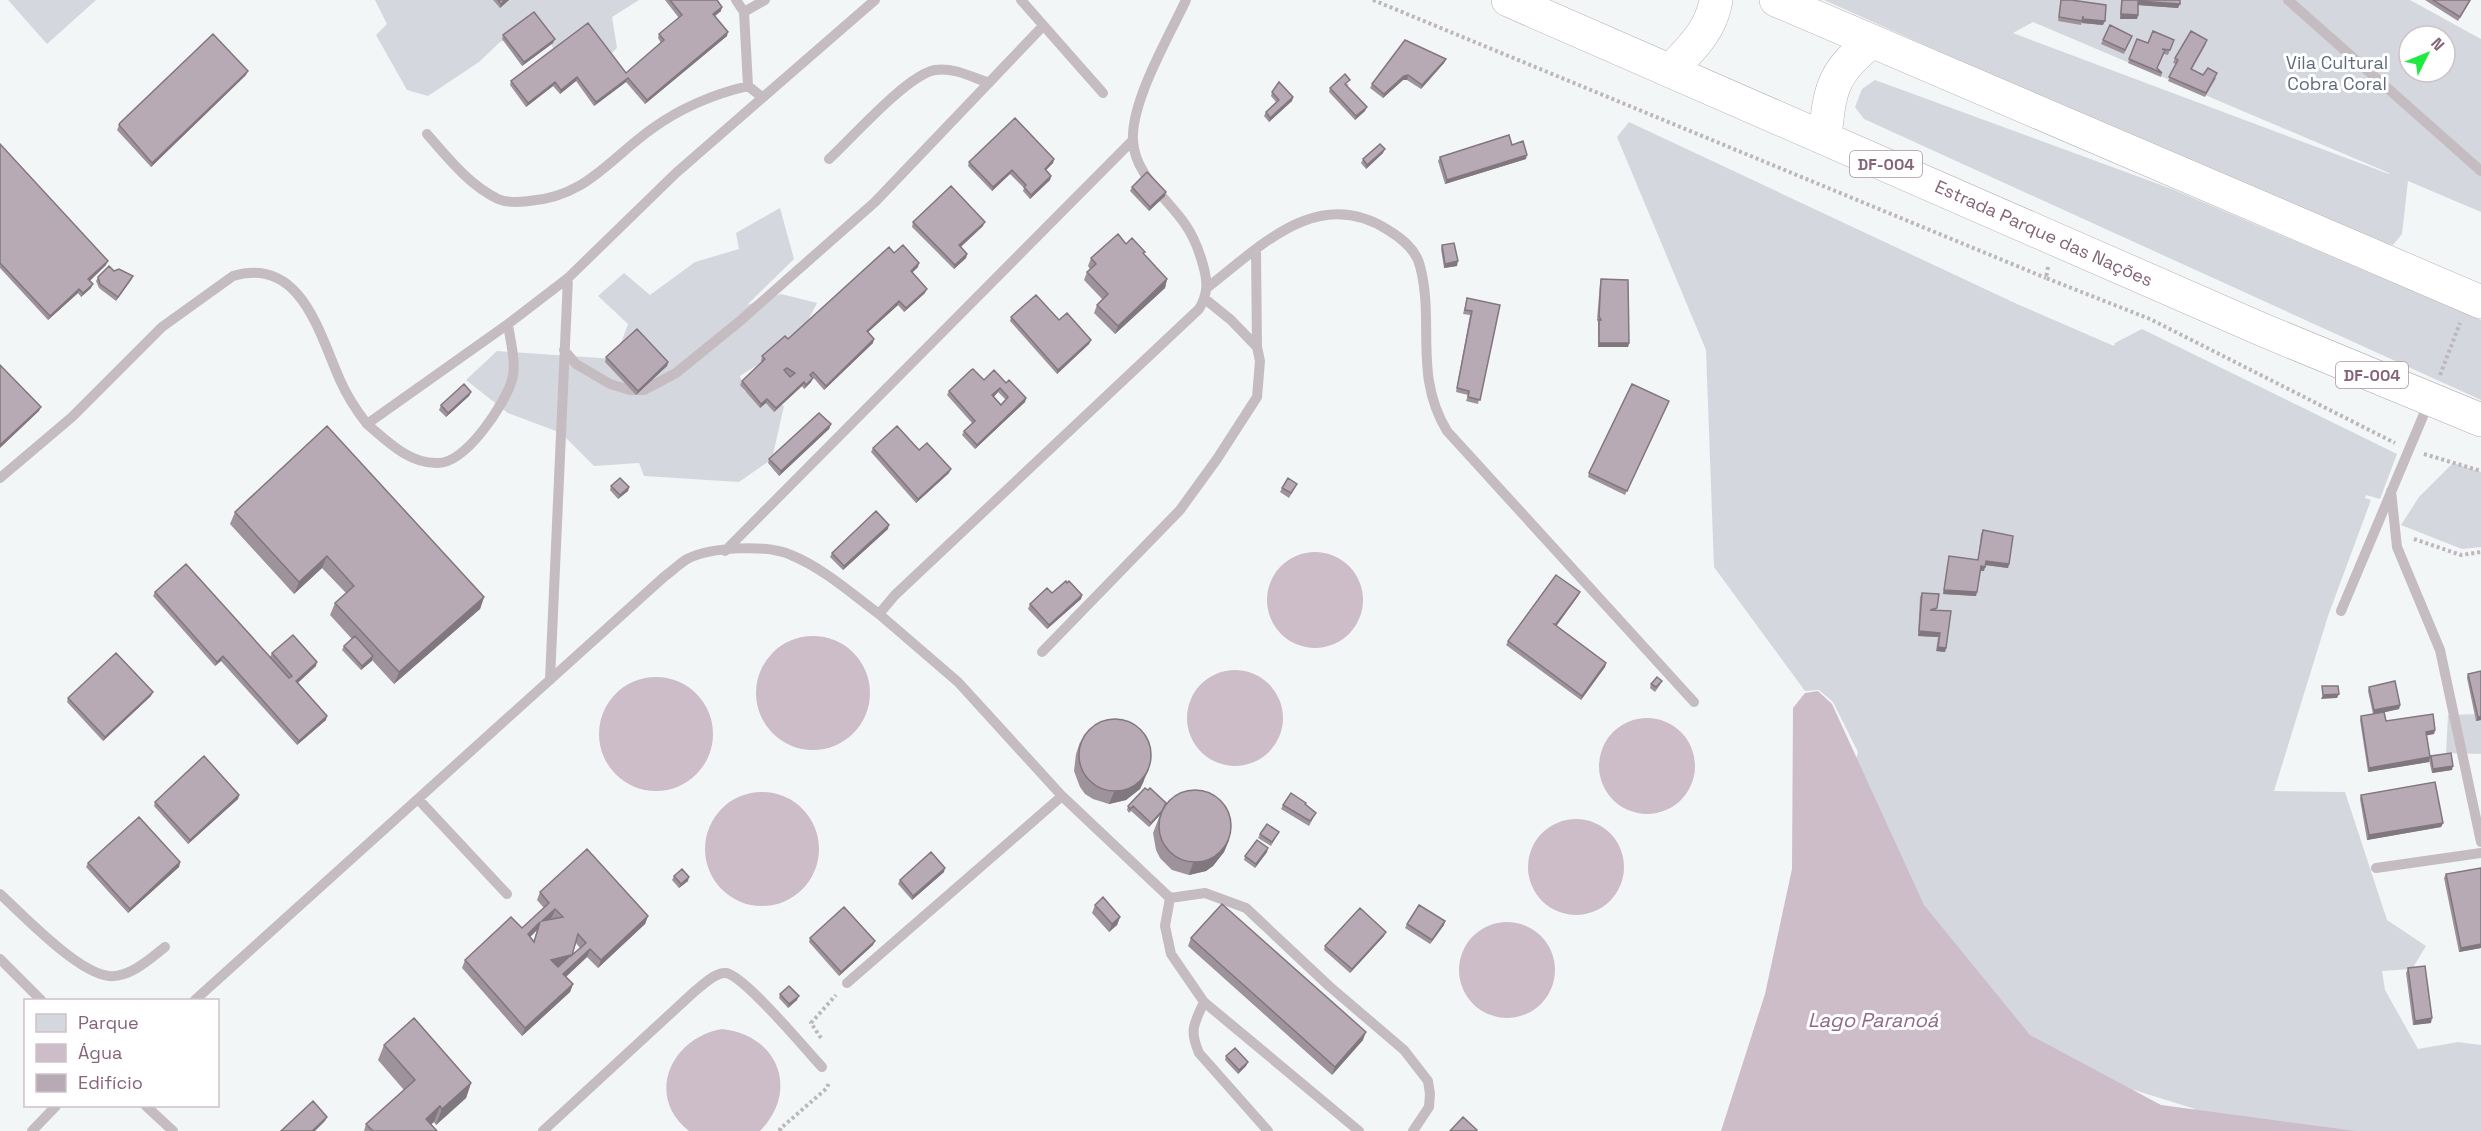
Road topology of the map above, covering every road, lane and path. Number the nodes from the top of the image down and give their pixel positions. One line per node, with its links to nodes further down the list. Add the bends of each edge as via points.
1 (736, 0): 11 (lane)
2 (765, 0): 11 (lane)
3 (875, 0): 18 (lane)
4 (1021, 0): 12 (lane)
5 (1186, 0): 21 (lane, via 1141,99)
6 (1373, 0): 27 (path)
7 (1508, 0): 14 (highway, Estrada Parque das Nações / DF-004)
8 (1716, 0): 14 (highway, via 1706,30)
9 (1776, 0): 13 (highway)
10 (2288, 0): 23 (lane)
11 (744, 12): 16 (lane)
12 (1043, 26): 15 (lane); 17 (lane)
13 (1872, 41): 20 (highway, via 1849,59 1836,79 1828,105); 29 (highway)
14 (1671, 70): 20 (highway, Estrada Parque das Nações / DF-004)
15 (989, 83): 22 (lane, via 958,72 936,70 915,79); 33 (lane, via 876,202 669,378 644,390 630,390 610,384 576,364)
16 (748, 86): 18 (lane); 19 (lane, via 678,112 582,185 544,200 500,200 460,170)
17 (1103, 93)
18 (762, 98): 26 (lane, via 676,173)
19 (427, 134)
20 (1825, 137): 24 (highway, Estrada Parque das Nações / DF-004)
21 (1132, 141): 28 (lane, via 1141,168 1197,245); 42 (lane)
22 (830, 159)
23 (2481, 171)
24 (2052, 237): 27 (path); 34 (highway, Estrada Parque das Nações / DF-004)
25 (1256, 250): 28 (lane); 32 (lane); 48 (lane, via 1287,227 1333,213 1376,222 1404,240 1420,264 1426,369 1434,406 1447,431)
26 (568, 278): 31 (lane); 33 (lane)
27 (2046, 278): 37 (path, via 2150,319)
28 (1208, 287): 30 (lane)
29 (2476, 296): 34 (path)
30 (1205, 299): 32 (lane); 45 (lane, via 1199,309)
31 (508, 324): 36 (lane); 36 (lane, via 512,380 486,426 452,459 441,464 410,457)
32 (1257, 347): 46 (lane, via 1257,397 1217,459 1180,510)
33 (564, 350): 47 (lane)
34 (2431, 399): 35 (highway, Estrada Parque das Nações / DF-004); 37 (lane)
35 (2481, 420)
36 (367, 424): 39 (lane, via 349,399 308,306 274,276 247,272 233,276 162,327 72,417)
37 (2409, 450): 38 (path); 40 (lane)
38 (2481, 471)
39 (0, 478)
40 (2391, 491): 41 (lane); 44 (lane)
41 (2395, 532): 43 (path, via 2461,555); 51 (lane, via 2397,547 2440,650)
42 (725, 551): 45 (lane, via 749,548 789,554 814,567); 47 (lane, via 687,559)
43 (2481, 552)
44 (2342, 611)
45 (879, 614): 49 (lane, via 958,682)
46 (1042, 652)
47 (550, 680): 50 (lane)
48 (1694, 702)
49 (1062, 796): 56 (lane); 59 (lane)
50 (418, 799): 55 (lane); 61 (lane)
51 (2481, 842)
52 (2481, 853): 53 (lane)
53 (2376, 868)
54 (0, 894): 57 (lane, via 88,970 111,976 130,971)
55 (507, 894)
56 (1170, 897): 62 (lane, via 1165,926 1171,954); 71 (lane, via 1205,893 1246,908 1404,1050 1428,1081 1430,1094 1428,1107)
57 (165, 946)
58 (0, 959): 60 (lane)
59 (847, 983)
60 (40, 999)
61 (196, 999)
62 (1204, 1002): 69 (lane, via 1192,1038 1199,1053); 70 (lane)
63 (822, 1067): 68 (lane, via 745,984 727,973 720,974 694,991)
64 (55, 1107): 66 (lane)
65 (147, 1107): 67 (lane)
66 (32, 1131)
67 (173, 1131)
68 (543, 1131)
69 (1268, 1131)
70 (1359, 1131)
71 (1413, 1131)

